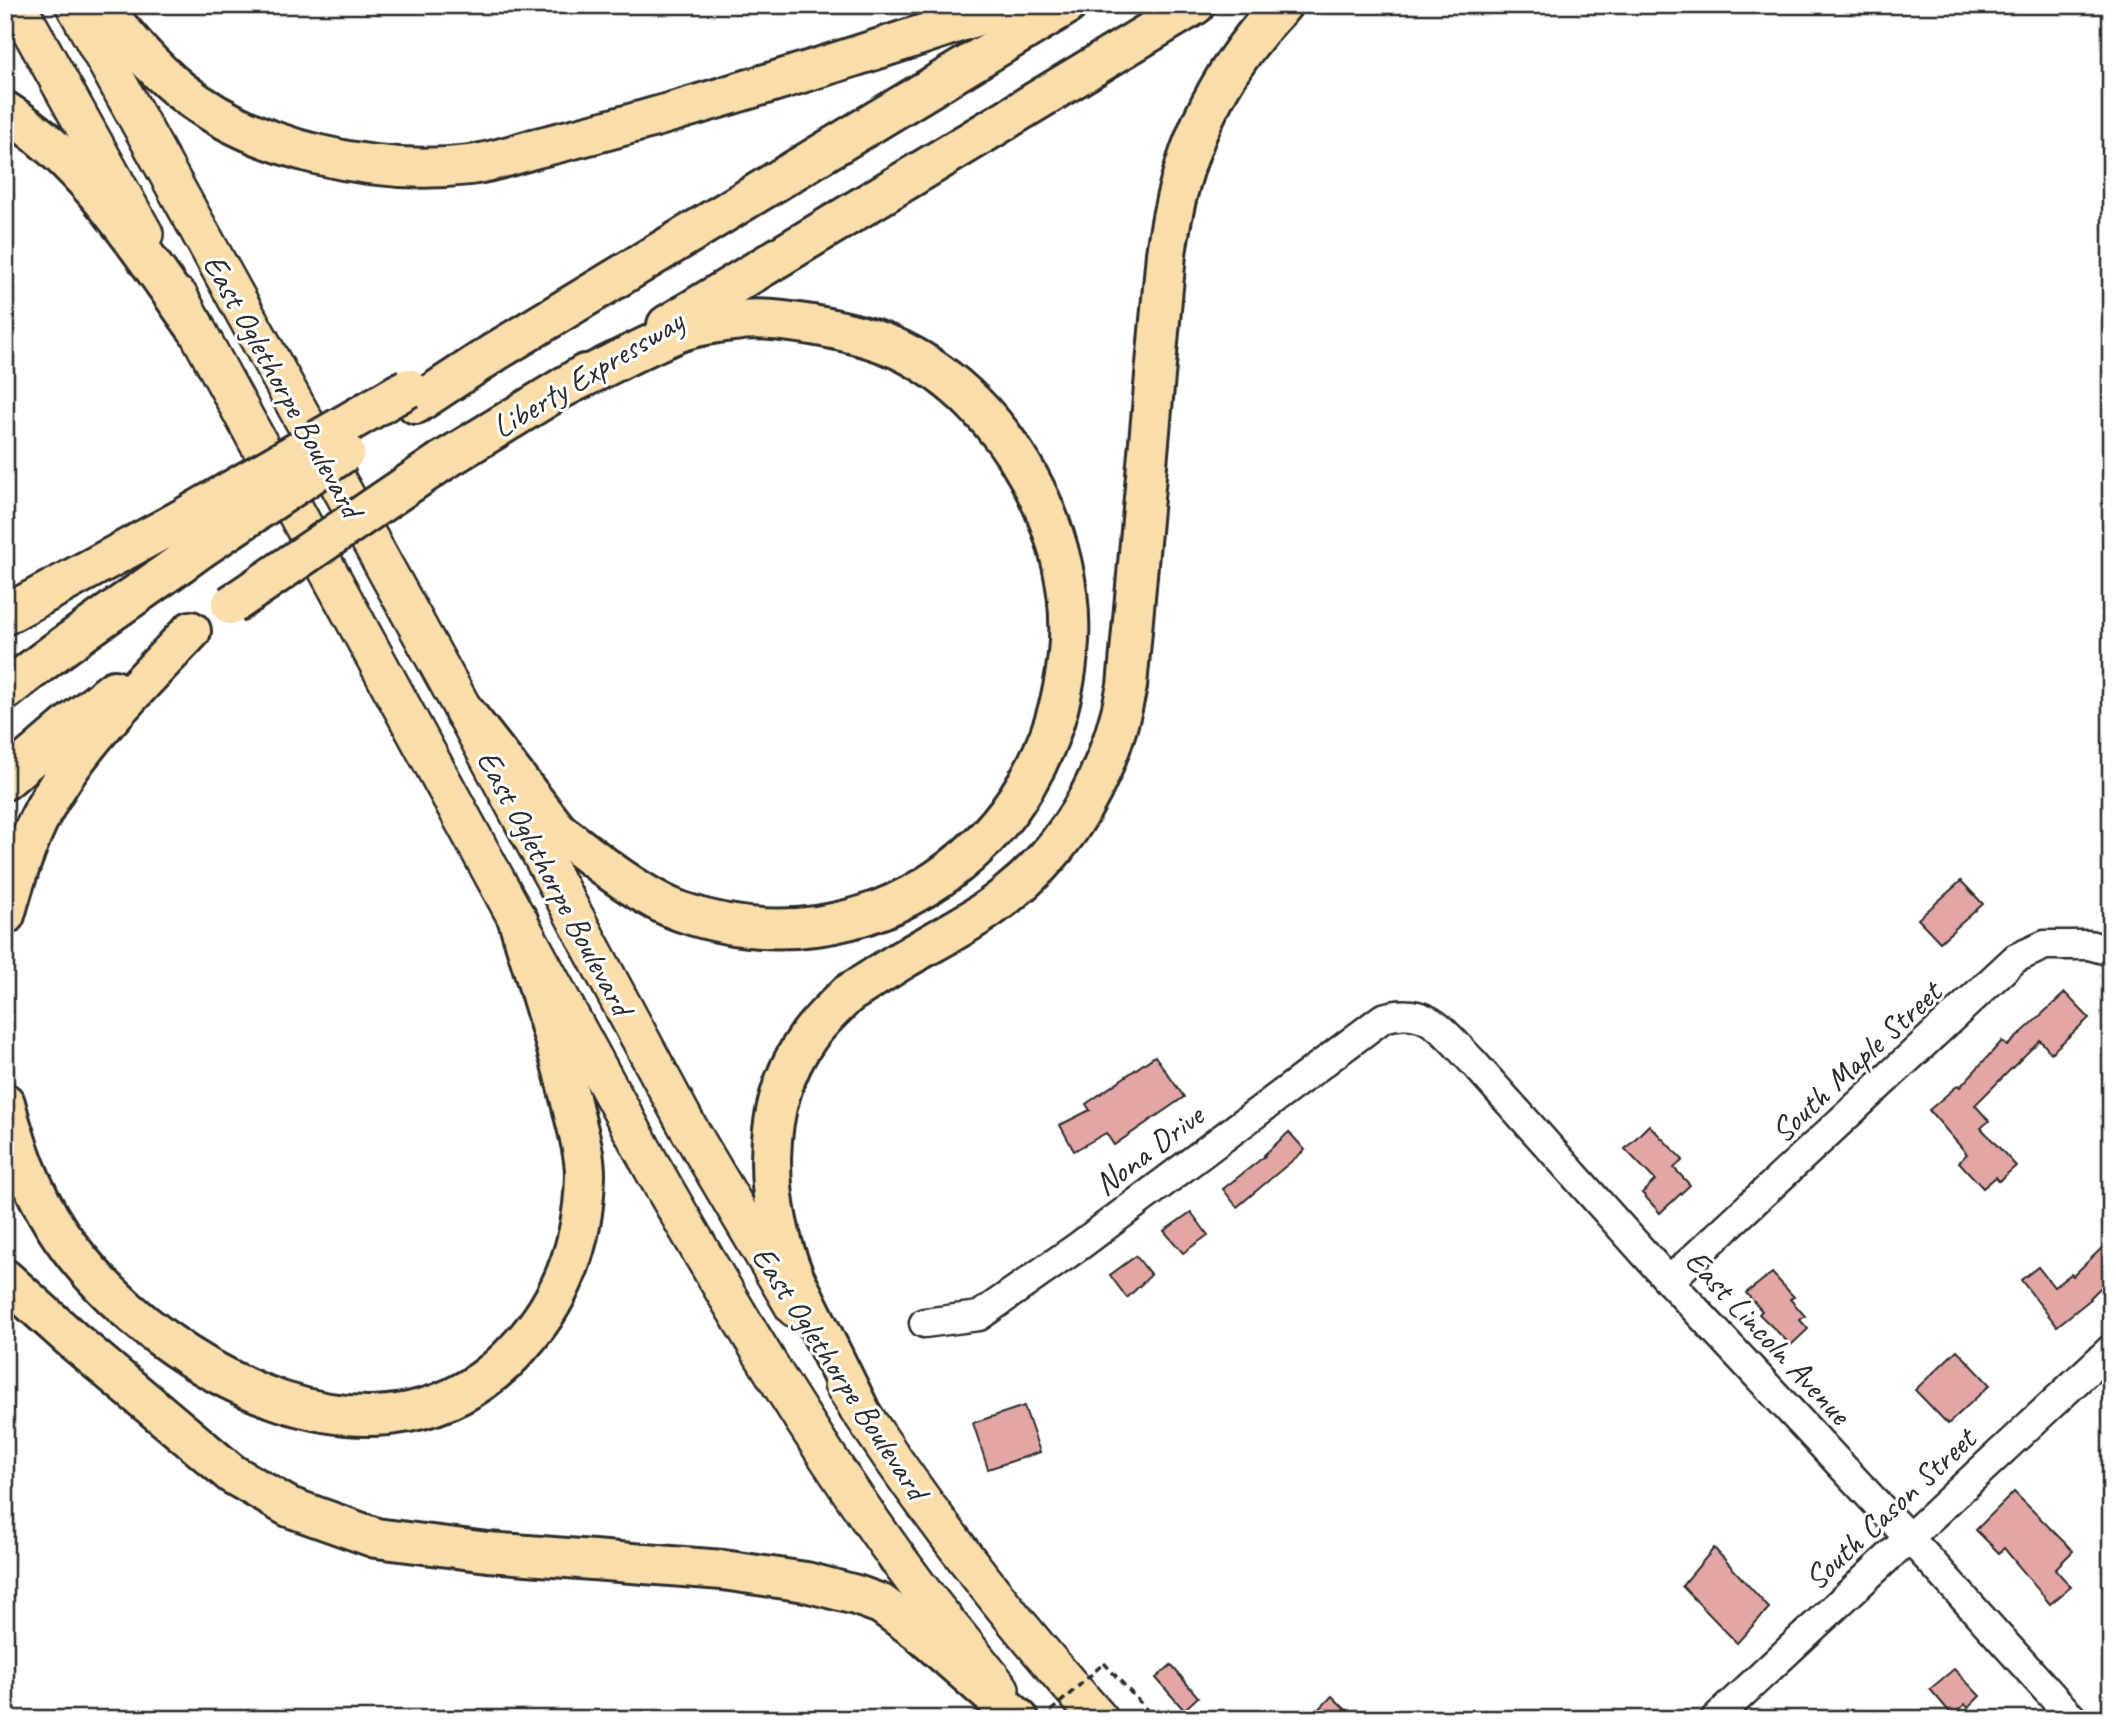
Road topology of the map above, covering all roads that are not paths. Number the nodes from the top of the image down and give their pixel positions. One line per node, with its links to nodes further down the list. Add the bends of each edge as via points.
1 (18, 5): 9 (main road, East Oglethorpe Boulevard)
2 (75, 5): 15 (main road, East Oglethorpe Boulevard)
3 (100, 5): 4 (highway, via 147,61 180,90 244,130 330,157 419,166 471,164 625,126)
4 (1008, 5)
5 (1067, 5): 11 (highway, Liberty Expressway, bridge, via 498,350 412,396)
6 (1195, 5): 10 (highway, Liberty Expressway)
7 (1282, 5): 26 (highway, via 1247,46 1212,100 1177,191 1166,254 1127,686 1101,774 1071,828 1008,895 848,994 829,1012 807,1039 784,1088 770,1167 775,1217 796,1279)
8 (5, 111): 9 (highway, via 45,140 104,200)
9 (194, 325): 18 (main road, East Oglethorpe Boulevard)
10 (564, 387): 13 (highway, Liberty Expressway, bridge, via 441,462); 15 (highway, via 682,331 738,320 831,328 900,350 937,373 969,399 1014,454 1052,527 1069,610 1062,698 1036,768 1017,801 965,859 905,899 863,916 792,929 715,922 670,908 623,879 558,831)
11 (187, 536): 12 (highway); 14 (highway, via 146,589)
12 (5, 615)
13 (191, 631): 16 (highway, Liberty Expressway); 17 (highway, via 118,708 63,778 38,822)
14 (5, 691)
15 (464, 711): 26 (main road, East Oglethorpe Boulevard, via 685,1122)
16 (5, 780)
17 (5, 915)
18 (518, 920): 21 (highway, via 559,1049 579,1136 585,1170 583,1208 568,1272 535,1330 490,1375 433,1407 374,1417 302,1409 260,1394 186,1355 99,1283 70,1249 30,1181); 29 (main road, East Oglethorpe Boulevard, via 652,1167 782,1387 917,1585)
19 (2111, 951): 23 (street, South Maple Street, via 2089,945 2045,945 2016,958)
20 (1407, 1013): 23 (street, East Lincoln Avenue, via 1421,1015 1443,1031); 24 (street, Nona Drive, via 1383,1018 979,1316)
21 (5, 1103)
22 (5, 1279): 28 (highway, via 232,1474 289,1507 376,1538 488,1552 723,1570 806,1582 856,1595 881,1604 917,1630)
23 (1669, 1281): 27 (street, East Lincoln Avenue)
24 (924, 1323)
25 (2111, 1349): 27 (street, South Cason Street)
26 (859, 1409): 30 (main road, East Oglethorpe Boulevard, via 983,1580)
27 (1908, 1539): 31 (street, South Cason Street); 32 (street, East Lincoln Avenue)
28 (1019, 1719)
29 (1028, 1719)
30 (1099, 1719)
31 (1715, 1719)
32 (2073, 1719)

